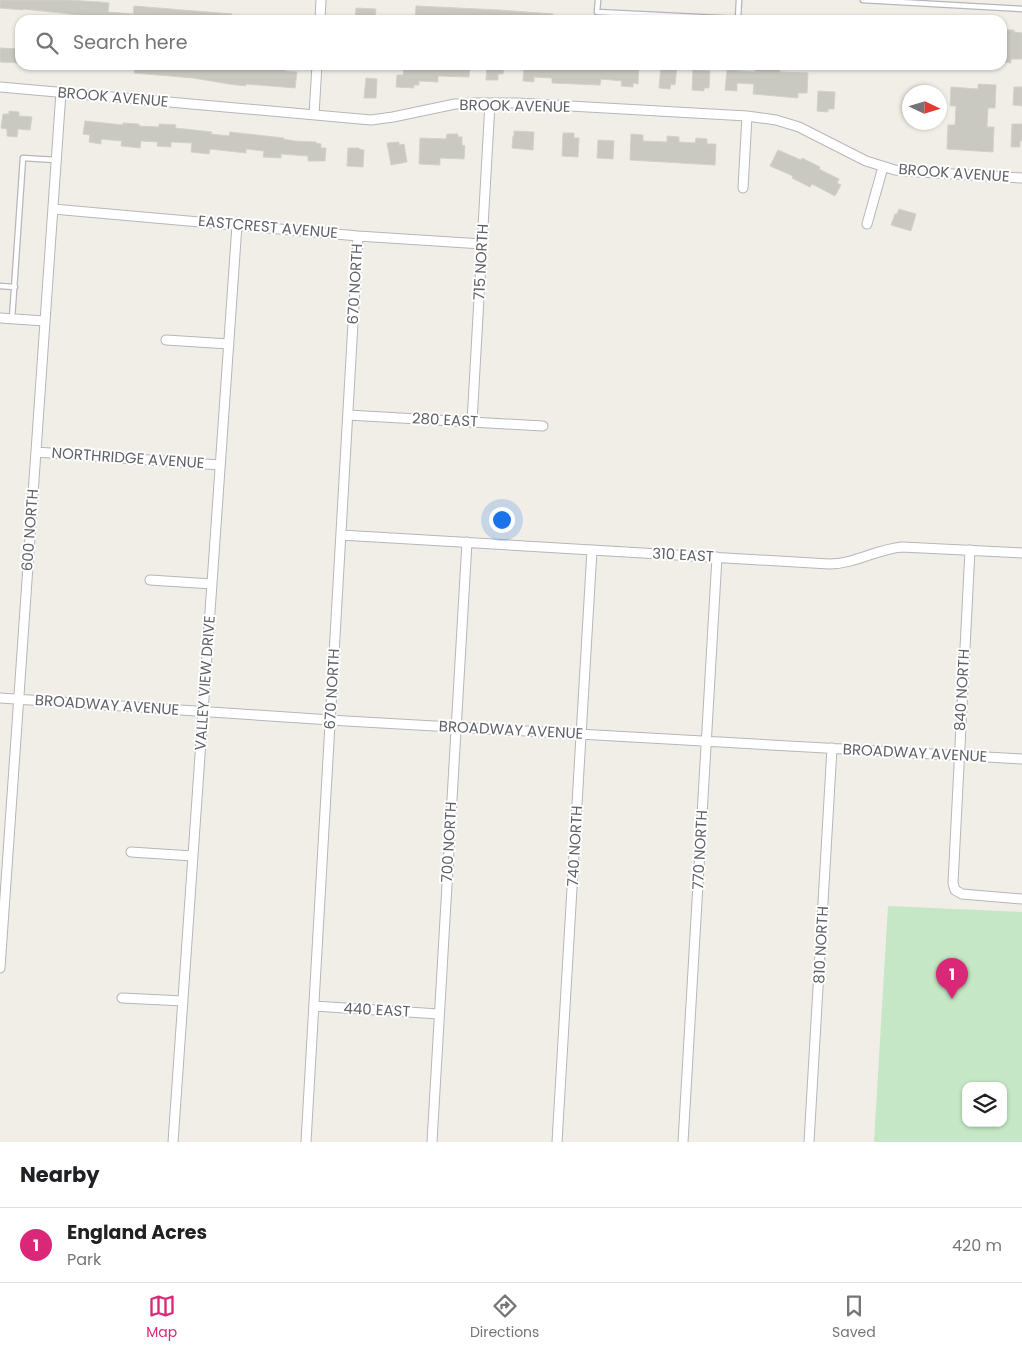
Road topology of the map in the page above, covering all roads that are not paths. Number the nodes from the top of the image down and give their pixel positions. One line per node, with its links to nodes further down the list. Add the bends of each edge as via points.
1 (321, 0): 6 (street)
2 (598, 0): 7 (lane, via 597,12)
3 (739, 0): 8 (lane)
4 (863, 0): 5 (lane)
5 (1022, 9)
6 (320, 15)
7 (657, 15)
8 (738, 15)
9 (317, 70): 13 (street)
10 (0, 87): 11 (street, BROOK AVENUE)
11 (61, 92): 13 (street, BROOK AVENUE); 15 (street, 600 NORTH)
12 (490, 103): 13 (street, BROOK AVENUE, via 455,104 382,119); 14 (street, BROOK AVENUE); 23 (street, 715 NORTH)
13 (314, 115)
14 (747, 116): 16 (street, BROOK AVENUE, via 799,127); 18 (street)
15 (56, 160): 19 (street, 600 NORTH); 25 (lane, via 23,158)
16 (883, 167): 17 (street, BROOK AVENUE); 20 (street)
17 (1022, 178)
18 (743, 188)
19 (53, 209): 21 (street, EASTCREST AVENUE); 28 (street, 600 NORTH)
20 (867, 224)
21 (237, 225): 22 (street, EASTCREST AVENUE); 30 (street, VALLEY VIEW DRIVE)
22 (358, 236): 23 (street, EASTCREST AVENUE); 31 (street, 670 NORTH)
23 (482, 244): 32 (street, 715 NORTH)
24 (0, 286): 25 (lane)
25 (15, 287): 27 (lane)
26 (0, 318): 27 (street)
27 (12, 319): 28 (street)
28 (45, 321): 34 (street, 600 NORTH)
29 (166, 340): 30 (street)
30 (229, 344): 35 (street, VALLEY VIEW DRIVE)
31 (348, 415): 32 (street, 280 EAST); 36 (street, 670 NORTH)
32 (472, 422): 33 (street, 280 EAST)
33 (543, 426)
34 (36, 452): 35 (street, NORTHRIDGE AVENUE); 45 (street, 600 NORTH)
35 (220, 465): 43 (street, VALLEY VIEW DRIVE)
36 (341, 535): 37 (street, 310 EAST); 47 (street, 670 NORTH)
37 (467, 542): 38 (street, 310 EAST); 48 (street, 700 NORTH)
38 (592, 550): 41 (street, 310 EAST); 49 (street, 740 NORTH)
39 (970, 550): 40 (street, 310 EAST); 41 (street, 310 EAST, via 894,548 835,564); 52 (street, 840 NORTH)
40 (1022, 553)
41 (717, 557): 50 (street, 770 NORTH)
42 (150, 580): 43 (street)
43 (212, 584): 46 (street, VALLEY VIEW DRIVE)
44 (0, 698): 45 (street, BROADWAY AVENUE)
45 (18, 699): 46 (street, BROADWAY AVENUE); 57 (street, 600 NORTH)
46 (203, 712): 47 (street, BROADWAY AVENUE); 55 (street, VALLEY VIEW DRIVE)
47 (330, 720): 48 (street, BROADWAY AVENUE); 61 (street, 670 NORTH)
48 (456, 727): 49 (street, BROADWAY AVENUE); 62 (street, 700 NORTH)
49 (582, 734): 50 (street, BROADWAY AVENUE); 66 (street, 740 NORTH)
50 (707, 741): 51 (street, BROADWAY AVENUE); 67 (street, 770 NORTH)
51 (832, 748): 52 (street, BROADWAY AVENUE); 68 (street, 810 NORTH)
52 (959, 755): 53 (street, BROADWAY AVENUE); 56 (street, 840 NORTH, via 952,875 955,890 969,896)
53 (1022, 758)
54 (131, 852): 55 (street)
55 (193, 856): 60 (street, VALLEY VIEW DRIVE)
56 (1022, 899)
57 (1, 937): 58 (street, 600 NORTH)
58 (0, 968)
59 (122, 998): 60 (street)
60 (183, 1002): 63 (street, VALLEY VIEW DRIVE)
61 (314, 1006): 62 (street, 440 EAST); 64 (street, 670 NORTH)
62 (440, 1014): 65 (street, 700 NORTH)
63 (173, 1142)
64 (306, 1142)
65 (432, 1142)
66 (558, 1142)
67 (683, 1142)
68 (809, 1142)

